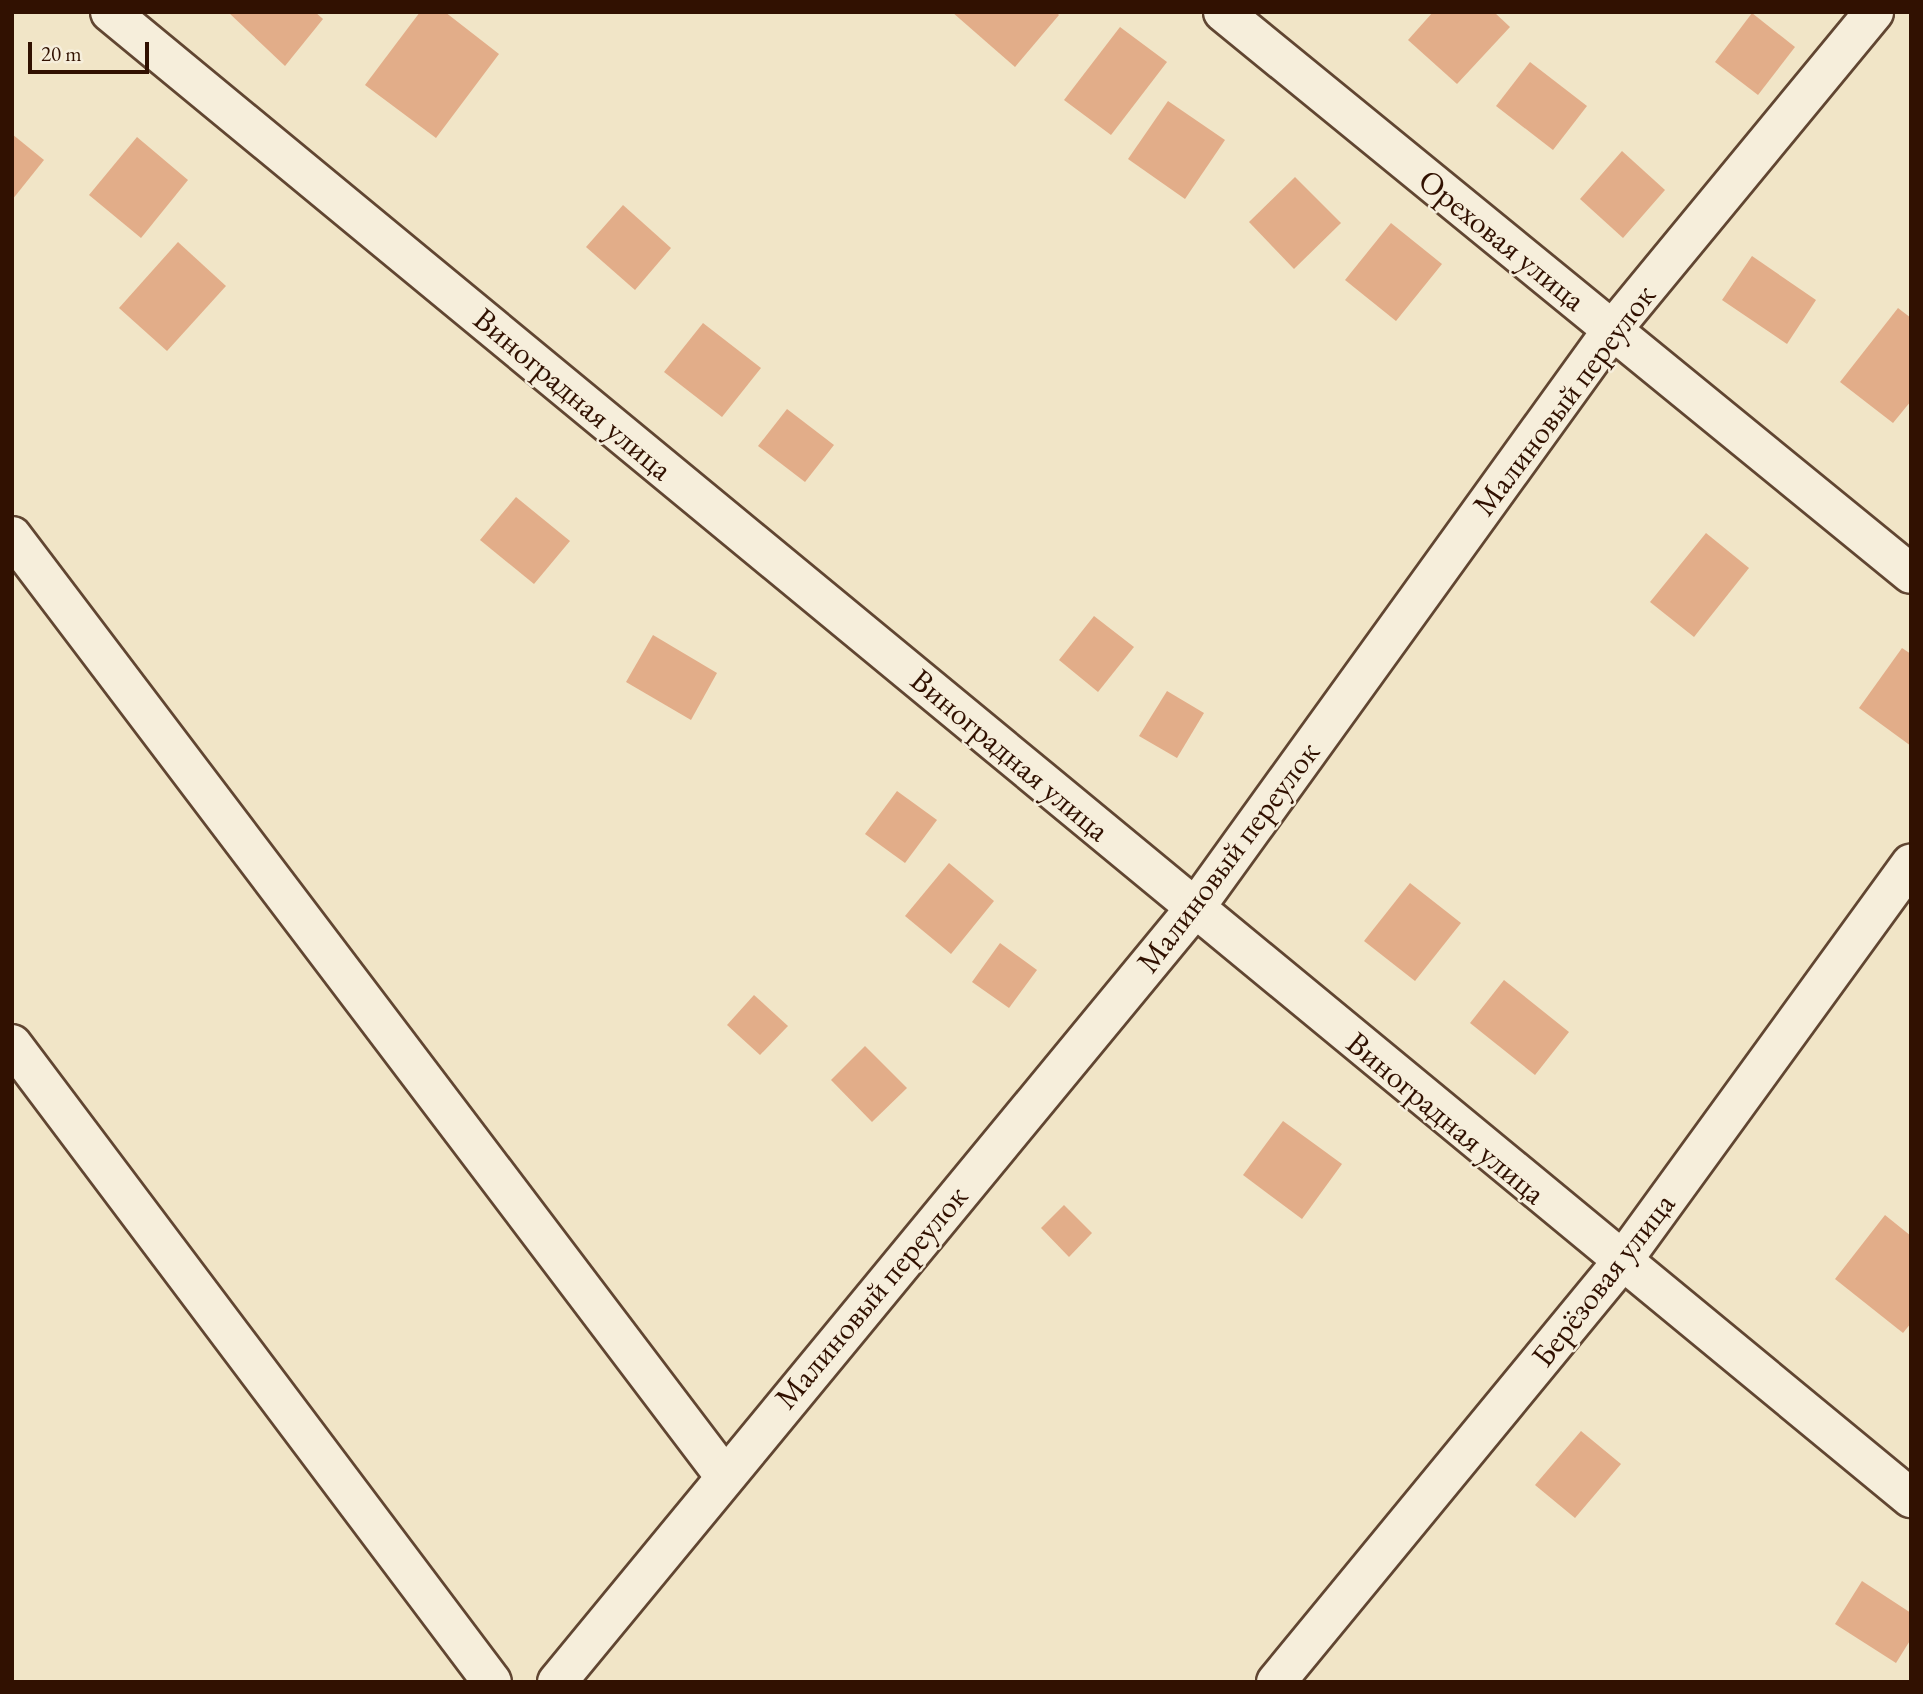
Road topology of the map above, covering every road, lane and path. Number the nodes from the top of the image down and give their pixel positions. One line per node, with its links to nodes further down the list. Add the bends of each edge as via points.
1 (110, 12): 8 (street, Виноградная улица)
2 (1223, 12): 4 (street, Ореховая улица)
3 (1874, 12): 4 (street, Малиновый переулок)
4 (1612, 330): 6 (street, Ореховая улица); 8 (street, Малиновый переулок)
5 (12, 536): 11 (street)
6 (1911, 574)
7 (1911, 863): 10 (street, Берёзовая улица)
8 (1195, 908): 10 (street, Виноградная улица); 11 (street, Малиновый переулок)
9 (12, 1044): 13 (street)
10 (1620, 1264): 12 (street, Виноградная улица); 15 (street, Берёзовая улица)
11 (723, 1474): 14 (street, Малиновый переулок)
12 (1911, 1498)
13 (492, 1682)
14 (556, 1682)
15 (1276, 1682)

